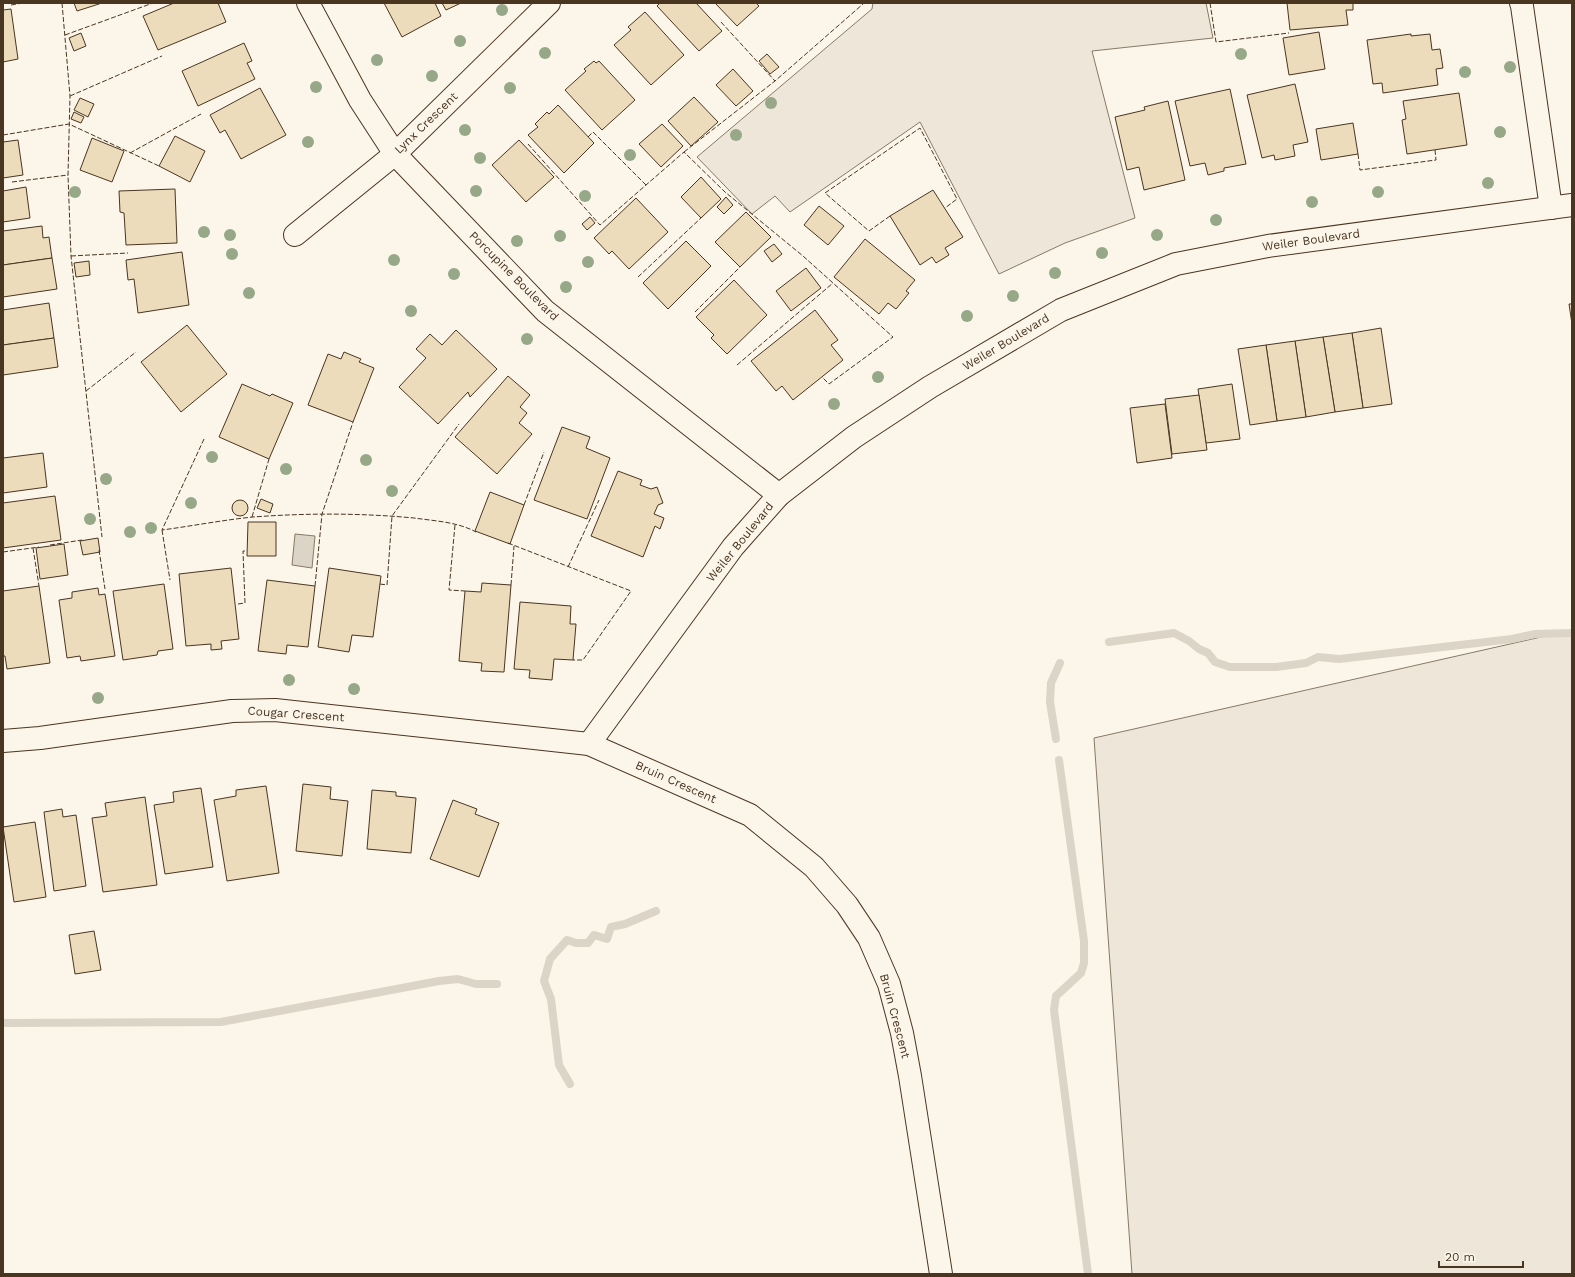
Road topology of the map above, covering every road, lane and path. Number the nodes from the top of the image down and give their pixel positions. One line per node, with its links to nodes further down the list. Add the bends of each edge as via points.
1 (308, 3): 4 (street, Porcupine Boulevard, via 360,100)
2 (550, 3): 4 (street, Lynx Crescent)
3 (1521, 3): 5 (street)
4 (395, 154): 6 (street, Lynx Crescent); 7 (street, Porcupine Boulevard, via 545,311)
5 (1562, 206): 7 (street, Weiler Boulevard, via 1268,246 1176,264 1061,310 930,387 861,433)
6 (295, 235)
7 (779, 495): 9 (street, Weiler Boulevard, via 733,547)
8 (3, 741): 9 (street, Cougar Crescent, via 232,711 275,710)
9 (589, 744): 10 (street, Bruin Crescent, via 750,815 814,867 847,905 869,938 888,984 902,1033)
10 (941, 1274)

